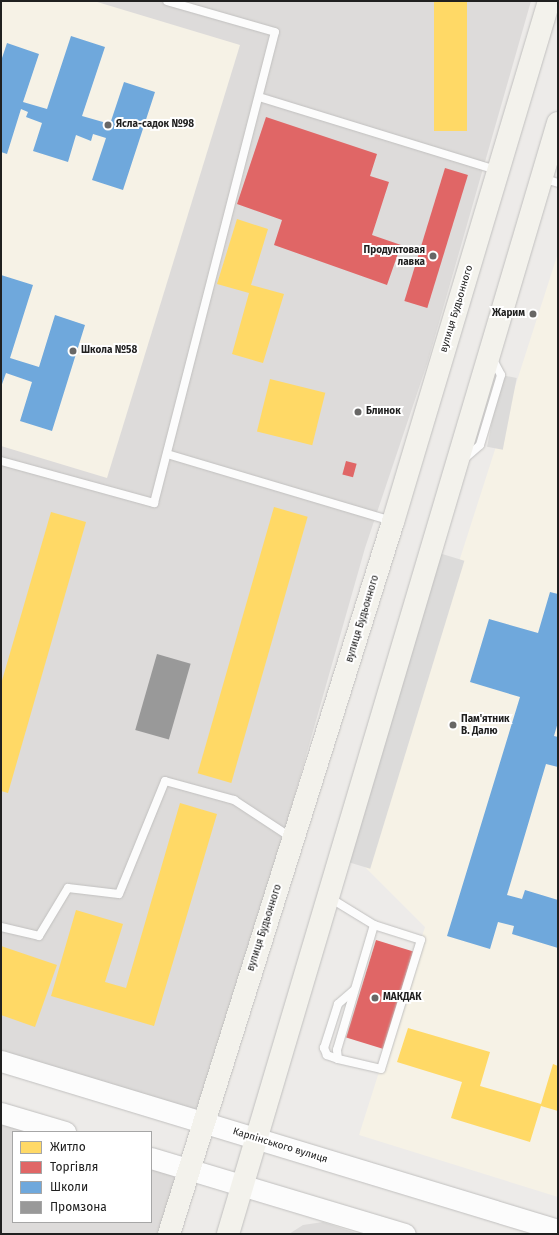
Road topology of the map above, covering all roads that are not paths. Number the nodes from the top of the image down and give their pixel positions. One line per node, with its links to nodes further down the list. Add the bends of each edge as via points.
1 (167, 1): 3 (lane, via 276,32)
2 (549, 1): 5 (main road, вулиця Будьонного)
3 (259, 97): 5 (lane); 7 (lane)
4 (558, 123): 6 (main road)
5 (498, 170): 9 (main road, вулиця Будьонного)
6 (550, 181): 11 (main road, via 489,352)
7 (167, 454): 8 (lane, via 154,504); 9 (lane)
8 (1, 461)
9 (393, 522): 10 (main road, вулиця Будьонного)
10 (294, 840): 13 (lane, via 234,800 165,781 119,894 68,888 40,936); 18 (main road, вулиця Будьонного)
11 (327, 896): 12 (lane); 20 (main road)
12 (374, 925): 14 (lane); 15 (lane, via 421,940 381,1069)
13 (1, 927)
14 (354, 989): 15 (lane, via 337,1050); 15 (lane, via 338,1004 324,1048 327,1055)
15 (338, 1059)
16 (1, 1061): 18 (street, Карпінського вулиця)
17 (1, 1113): 19 (street)
18 (202, 1122): 20 (street, Карпінського вулиця); 22 (main road, вулиця Будьонного)
19 (62, 1131)
20 (256, 1138): 23 (main road); 24 (street, Карпінського вулиця)
21 (152, 1158): 22 (street)
22 (188, 1169): 23 (street); 25 (main road, вулиця Будьонного)
23 (242, 1185): 26 (main road); 27 (street)
24 (558, 1230)
25 (168, 1234)
26 (228, 1234)
27 (405, 1234)

